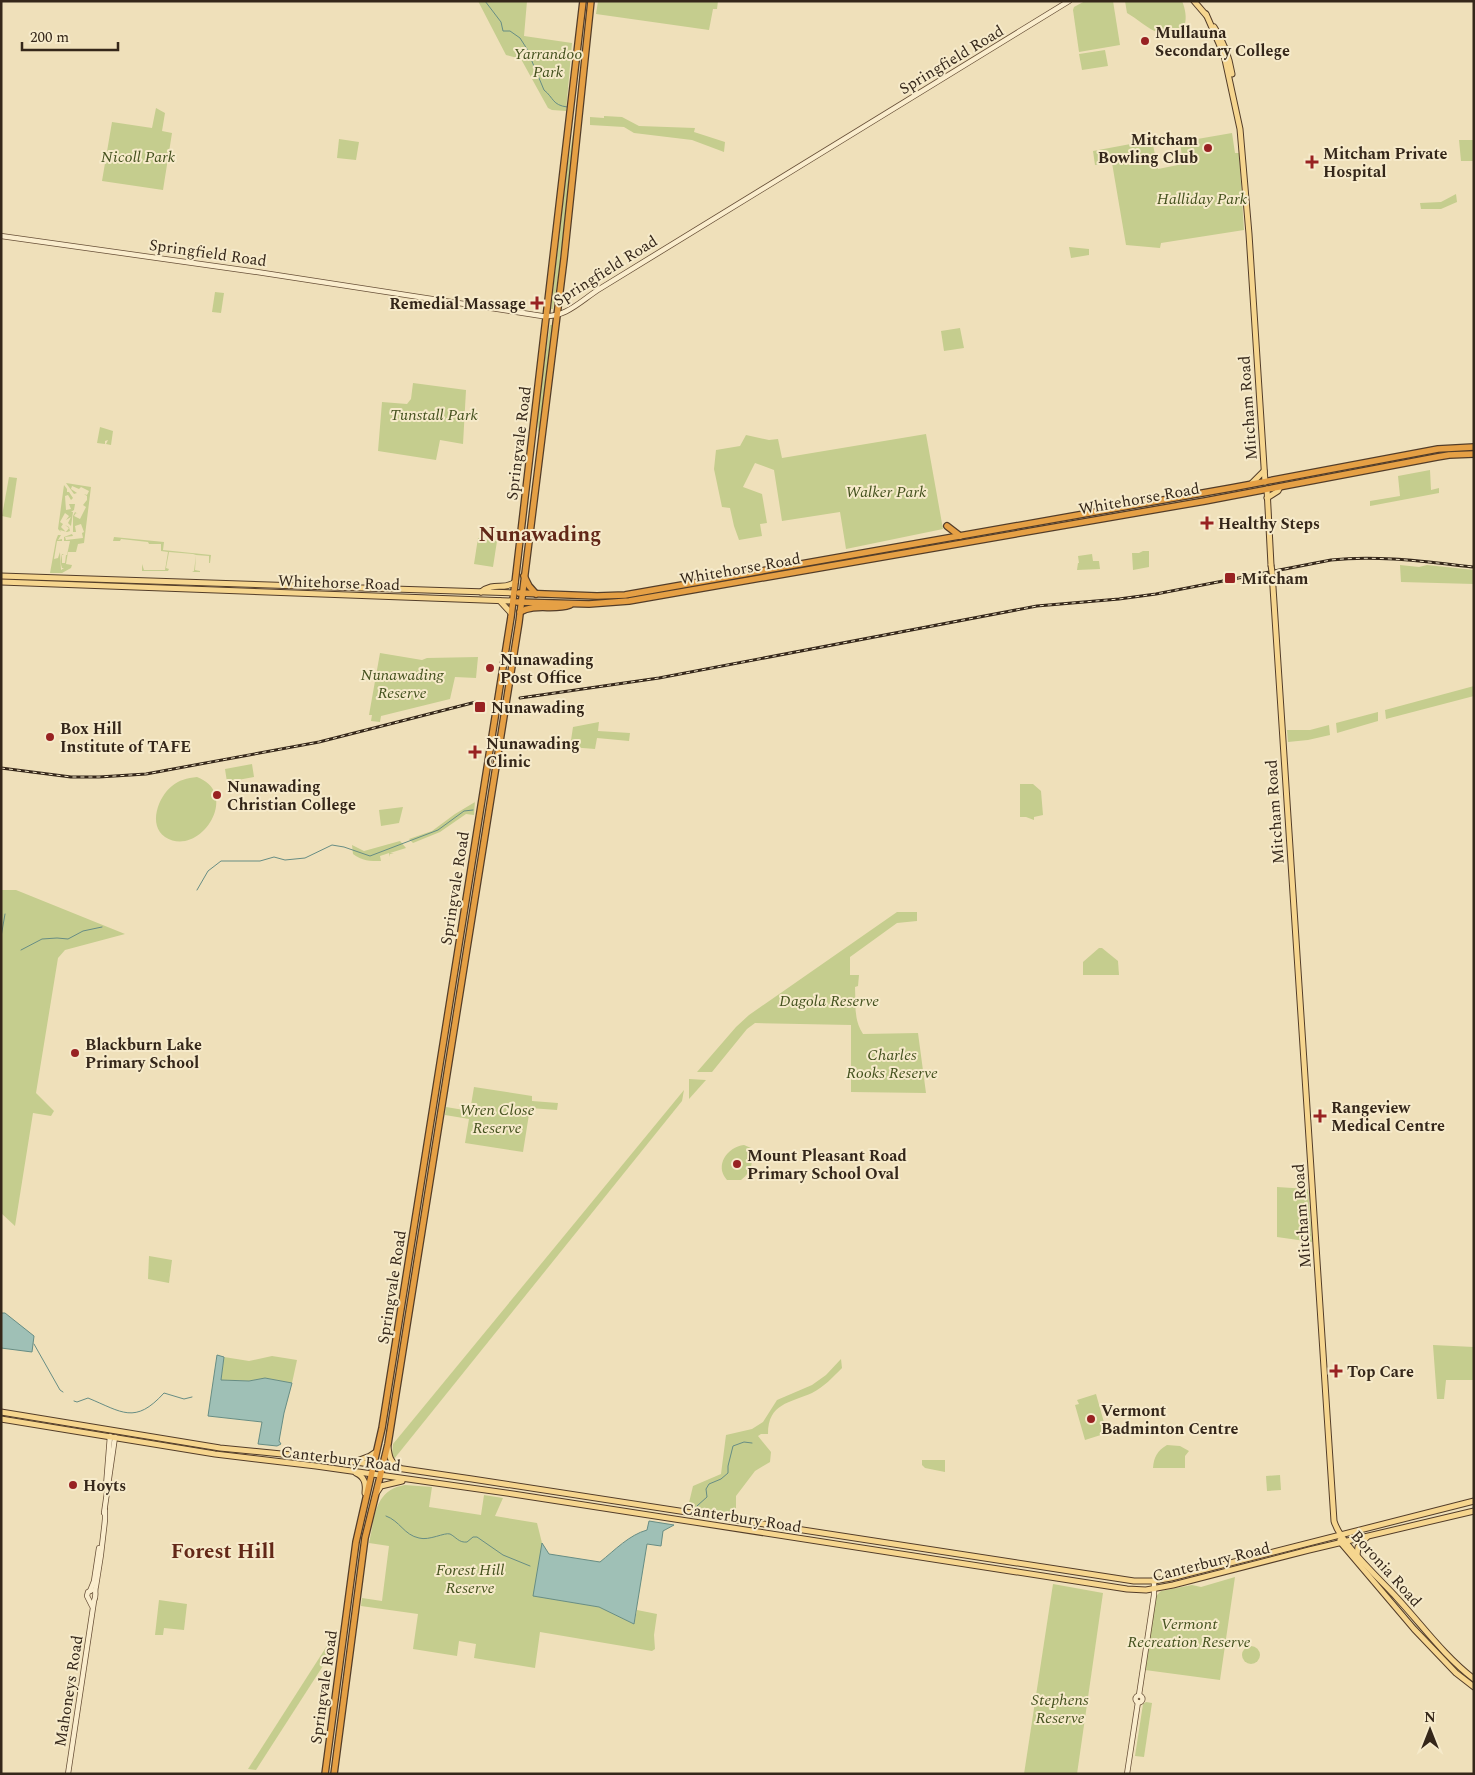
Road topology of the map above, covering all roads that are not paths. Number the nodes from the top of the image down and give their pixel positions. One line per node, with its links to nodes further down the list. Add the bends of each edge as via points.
1 (583, 1): 6 (highway, Springvale Road)
2 (591, 1): 7 (highway, Springvale Road)
3 (1069, 1): 7 (main road, Springfield Road)
4 (1194, 1): 12 (main road, Mitcham Road, via 1206,14 1224,55 1240,129)
5 (1, 236): 6 (main road, Springfield Road)
6 (547, 316): 7 (main road, Springfield Road); 33 (highway, Springvale Road)
7 (557, 316): 29 (highway, Springvale Road)
8 (1474, 447): 10 (highway, Whitehorse Road, via 1444,448)
9 (1474, 454): 11 (highway, Whitehorse Road, via 1449,455)
10 (1384, 460): 11 (highway); 13 (highway, Whitehorse Road)
11 (1386, 467): 15 (highway, Whitehorse Road)
12 (1265, 471): 13 (main road, Mitcham Road); 14 (main road)
13 (1265, 482): 14 (highway, Whitehorse Road); 16 (highway, Mitcham Road)
14 (1251, 484): 19 (highway, Whitehorse Road)
15 (1280, 487): 16 (highway, Whitehorse Road); 17 (main road)
16 (1267, 489): 17 (main road, Mitcham Road); 21 (highway, Whitehorse Road)
17 (1267, 498): 68 (main road, Mitcham Road, bridge, via 1332,1503)
18 (947, 526): 19 (highway)
19 (960, 536): 20 (highway, Whitehorse Road)
20 (894, 548): 21 (highway); 22 (highway, Whitehorse Road)
21 (902, 554): 24 (highway, Whitehorse Road)
22 (845, 557): 23 (highway, Whitehorse Road); 24 (highway)
23 (798, 565): 25 (highway, Whitehorse Road); 26 (highway)
24 (840, 565): 26 (highway, Whitehorse Road)
25 (787, 567): 27 (highway); 31 (highway, Whitehorse Road)
26 (800, 572): 27 (highway, Whitehorse Road)
27 (788, 574): 35 (highway, Whitehorse Road)
28 (1, 576): 30 (main road, Whitehorse Road)
29 (524, 576): 38 (highway, Springvale Road); 39 (highway)
30 (95, 579): 34 (main road); 36 (main road, Whitehorse Road)
31 (710, 579): 35 (highway); 40 (highway, Whitehorse Road)
32 (1, 582): 34 (main road, Whitehorse Road)
33 (515, 582): 36 (main road, via 508,586 490,586); 37 (highway, Springvale Road)
34 (99, 586): 41 (main road, Whitehorse Road)
35 (712, 588): 44 (highway, Whitehorse Road)
36 (480, 592): 37 (main road, Whitehorse Road)
37 (514, 593): 38 (highway, Whitehorse Road); 42 (highway, Springvale Road)
38 (522, 594): 39 (highway, Whitehorse Road); 43 (highway, Springvale Road)
39 (536, 594): 40 (highway, Whitehorse Road)
40 (612, 596): 44 (highway)
41 (500, 601): 42 (main road, Whitehorse Road); 47 (main road)
42 (513, 601): 43 (highway, Whitehorse Road); 47 (highway, Springvale Road)
43 (521, 602): 45 (highway, Whitehorse Road); 46 (highway, Springvale Road)
44 (613, 603): 45 (highway, Whitehorse Road)
45 (575, 604): 46 (highway, via 559,608 529,608)
46 (520, 612): 52 (highway, Springvale Road)
47 (511, 613): 53 (highway, Springvale Road)
48 (1, 1412): 50 (main road, Canterbury Road)
49 (1, 1419): 51 (main road, Canterbury Road)
50 (114, 1430): 51 (main road); 54 (main road, Canterbury Road, via 238,1450)
51 (112, 1437): 58 (main road, Canterbury Road, via 240,1458); 78 (main road, via 102,1552)
52 (388, 1444): 56 (highway, Springvale Road); 57 (main road, via 391,1461)
53 (378, 1449): 54 (main road, via 374,1455); 55 (highway, Springvale Road)
54 (352, 1462): 55 (main road, Canterbury Road)
55 (374, 1465): 56 (main road, Canterbury Road); 59 (highway, Springvale Road)
56 (383, 1466): 57 (main road, Canterbury Road); 60 (highway, Springvale Road)
57 (403, 1469): 62 (main road, Canterbury Road)
58 (351, 1471): 59 (main road, Canterbury Road); 65 (main road, via 365,1482)
59 (372, 1474): 60 (main road, Canterbury Road); 65 (highway, Springvale Road)
60 (381, 1475): 61 (main road, Canterbury Road); 63 (highway, Springvale Road)
61 (413, 1480): 63 (main road, via 395,1481 383,1485); 64 (main road, Canterbury Road)
62 (514, 1486): 64 (main road); 70 (main road, Canterbury Road)
63 (377, 1492): 84 (highway, Springvale Road, via 365,1538)
64 (513, 1494): 73 (main road, Canterbury Road)
65 (365, 1501): 86 (highway, Springvale Road)
66 (1474, 1501): 68 (main road, Canterbury Road)
67 (1474, 1510): 69 (main road, Canterbury Road)
68 (1340, 1534): 72 (main road, Boronia Road); 75 (main road, Canterbury Road)
69 (1367, 1537): 72 (main road, Canterbury Road); 74 (main road, via 1358,1547)
70 (859, 1539): 71 (main road, Canterbury Road); 73 (main road)
71 (868, 1540): 73 (main road); 75 (main road, Canterbury Road, via 1096,1576)
72 (1344, 1542): 74 (main road, Boronia Road); 76 (main road, Canterbury Road); 85 (main road, Boronia Road)
73 (865, 1548): 77 (main road, Canterbury Road)
74 (1357, 1555): 83 (main road, Boronia Road)
75 (1154, 1581): 76 (main road)
76 (1154, 1589): 77 (main road, Canterbury Road); 81 (main road)
77 (1146, 1590): 81 (main road)
78 (93, 1591): 79 (main road, via 87,1594); 80 (main road, Mahoneys Road)
79 (88, 1599): 80 (main road); 82 (main road, Mahoneys Road)
80 (95, 1599): 82 (main road, Mahoneys Road)
81 (1153, 1601): 92 (main road, via 1139,1695 1142,1698 1138,1702)
82 (92, 1612): 89 (main road, Mahoneys Road)
83 (1446, 1652): 85 (main road); 87 (main road, Boronia Road)
84 (350, 1654): 86 (highway); 91 (highway, Springvale Road)
85 (1440, 1657): 88 (main road, Boronia Road)
86 (340, 1659): 90 (highway, Springvale Road)
87 (1474, 1679)
88 (1474, 1687)
89 (68, 1774)
90 (325, 1774)
91 (334, 1774)
92 (1127, 1774)

